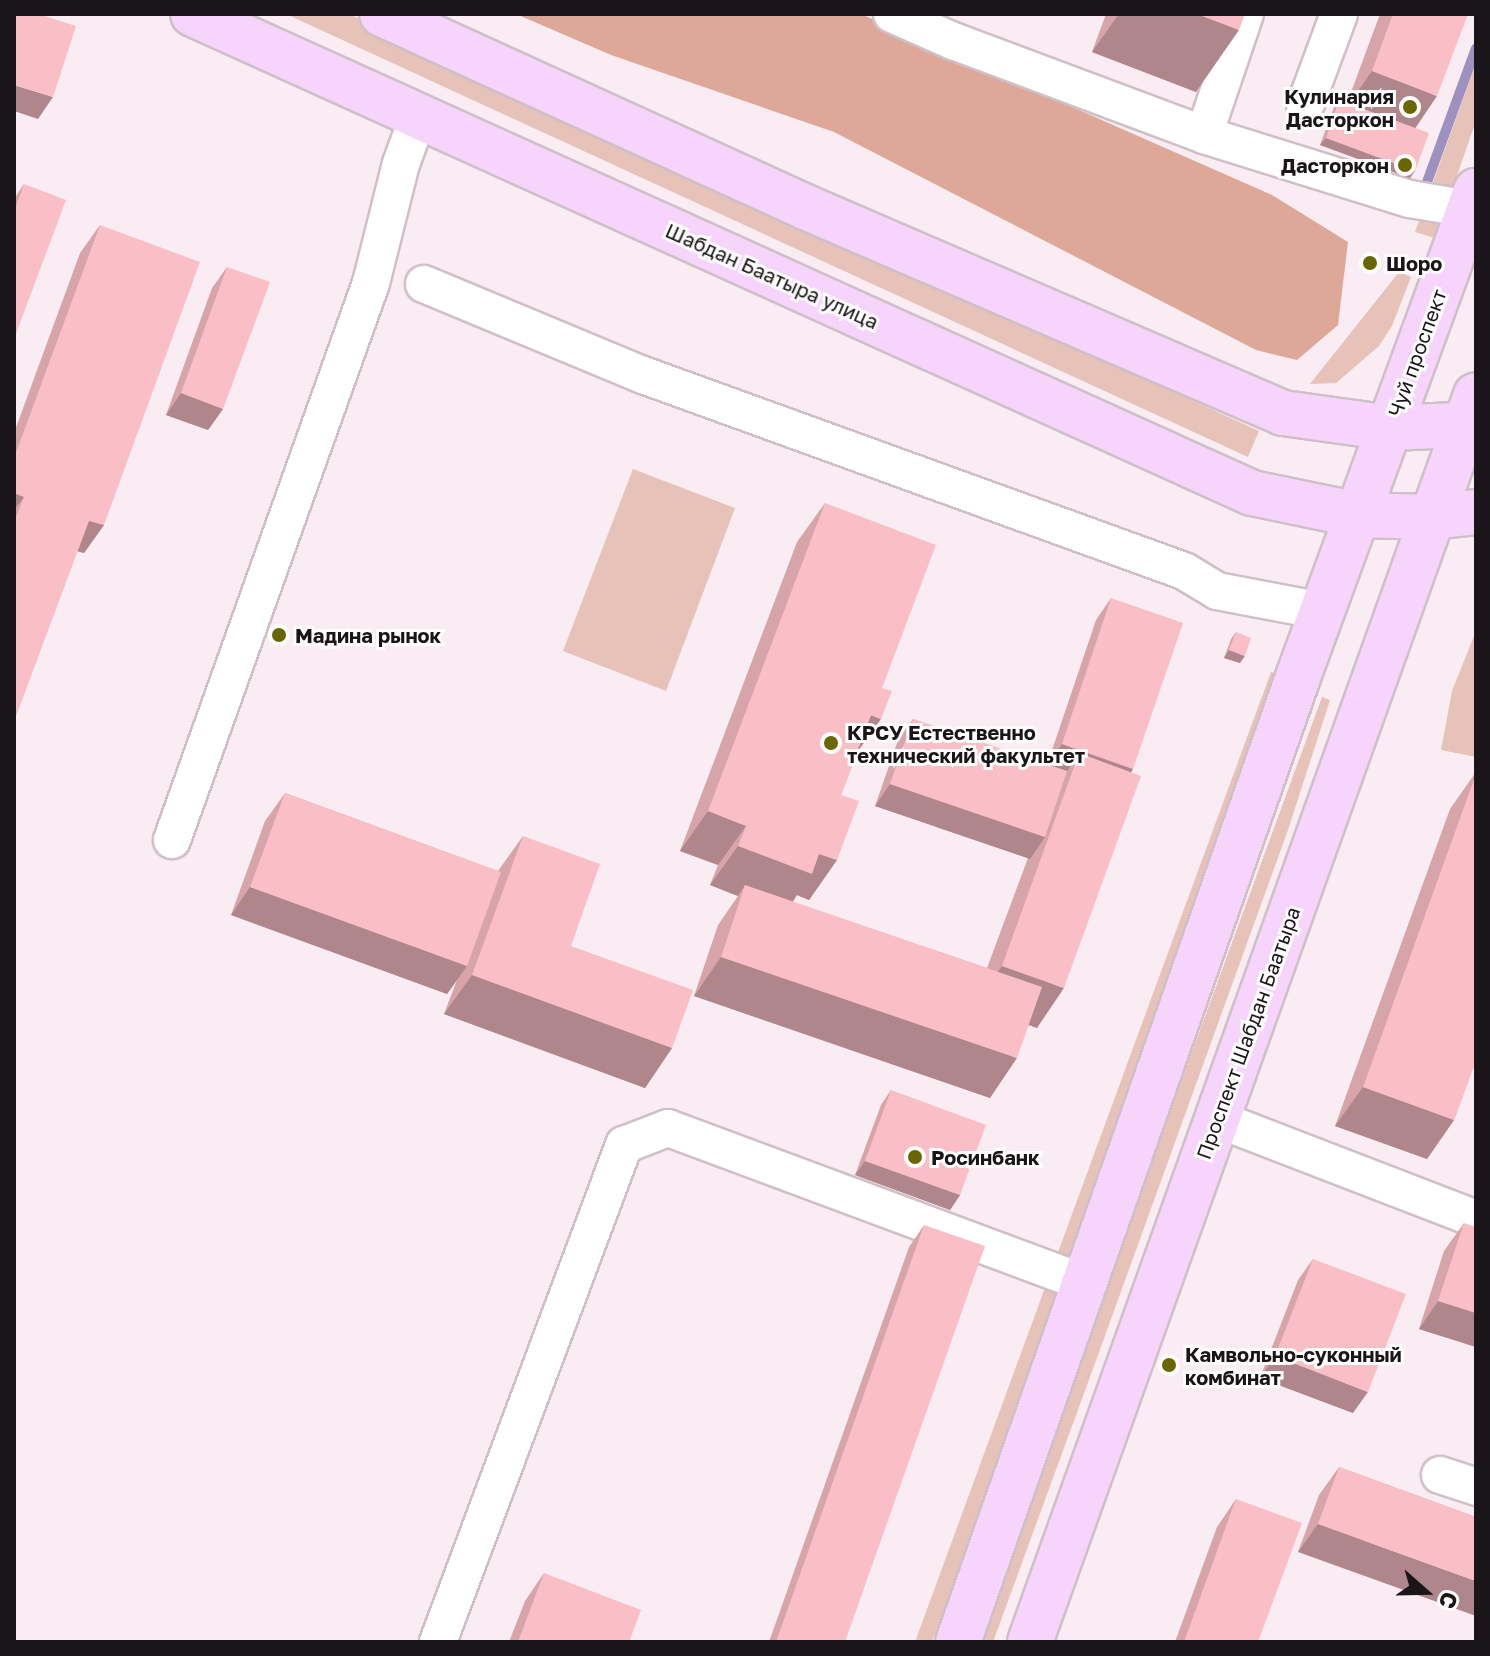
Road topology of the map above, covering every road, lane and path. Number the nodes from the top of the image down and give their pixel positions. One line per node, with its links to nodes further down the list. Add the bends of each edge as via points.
1 (193, 14): 7 (main road, Шабдан Баатыра улица)
2 (382, 14): 12 (main road, via 803,206 1283,413)
3 (892, 14): 8 (street)
4 (1245, 14): 8 (street)
5 (1339, 14): 6 (street)
6 (1305, 106)
7 (418, 117): 14 (main road, Шабдан Баатыра улица, via 1252,493); 17 (street, via 371,283)
8 (1204, 135): 9 (street, via 1410,199)
9 (1473, 200): 12 (main road, Чуй проспект)
10 (424, 284): 16 (street, via 643,375 1184,571 1217,591)
11 (1472, 415): 12 (main road); 15 (main road, Проспект Шабдан Баатыра)
12 (1391, 428): 14 (main road, Чуй проспект)
13 (1476, 512): 15 (main road, Шабдан Баатыра улица)
14 (1358, 515): 15 (main road, Шабдан Баатыра улица); 16 (main road)
15 (1432, 517): 18 (main road, Проспект Шабдан Баатыра)
16 (1322, 611): 20 (main road)
17 (172, 840)
18 (1217, 1119): 19 (street); 25 (main road, Проспект Шабдан Баатыра)
19 (1476, 1219)
20 (1085, 1283): 23 (street, via 668,1128 624,1145); 24 (main road)
21 (1440, 1475): 22 (street)
22 (1476, 1487)
23 (438, 1642)
24 (958, 1642)
25 (1030, 1642)

